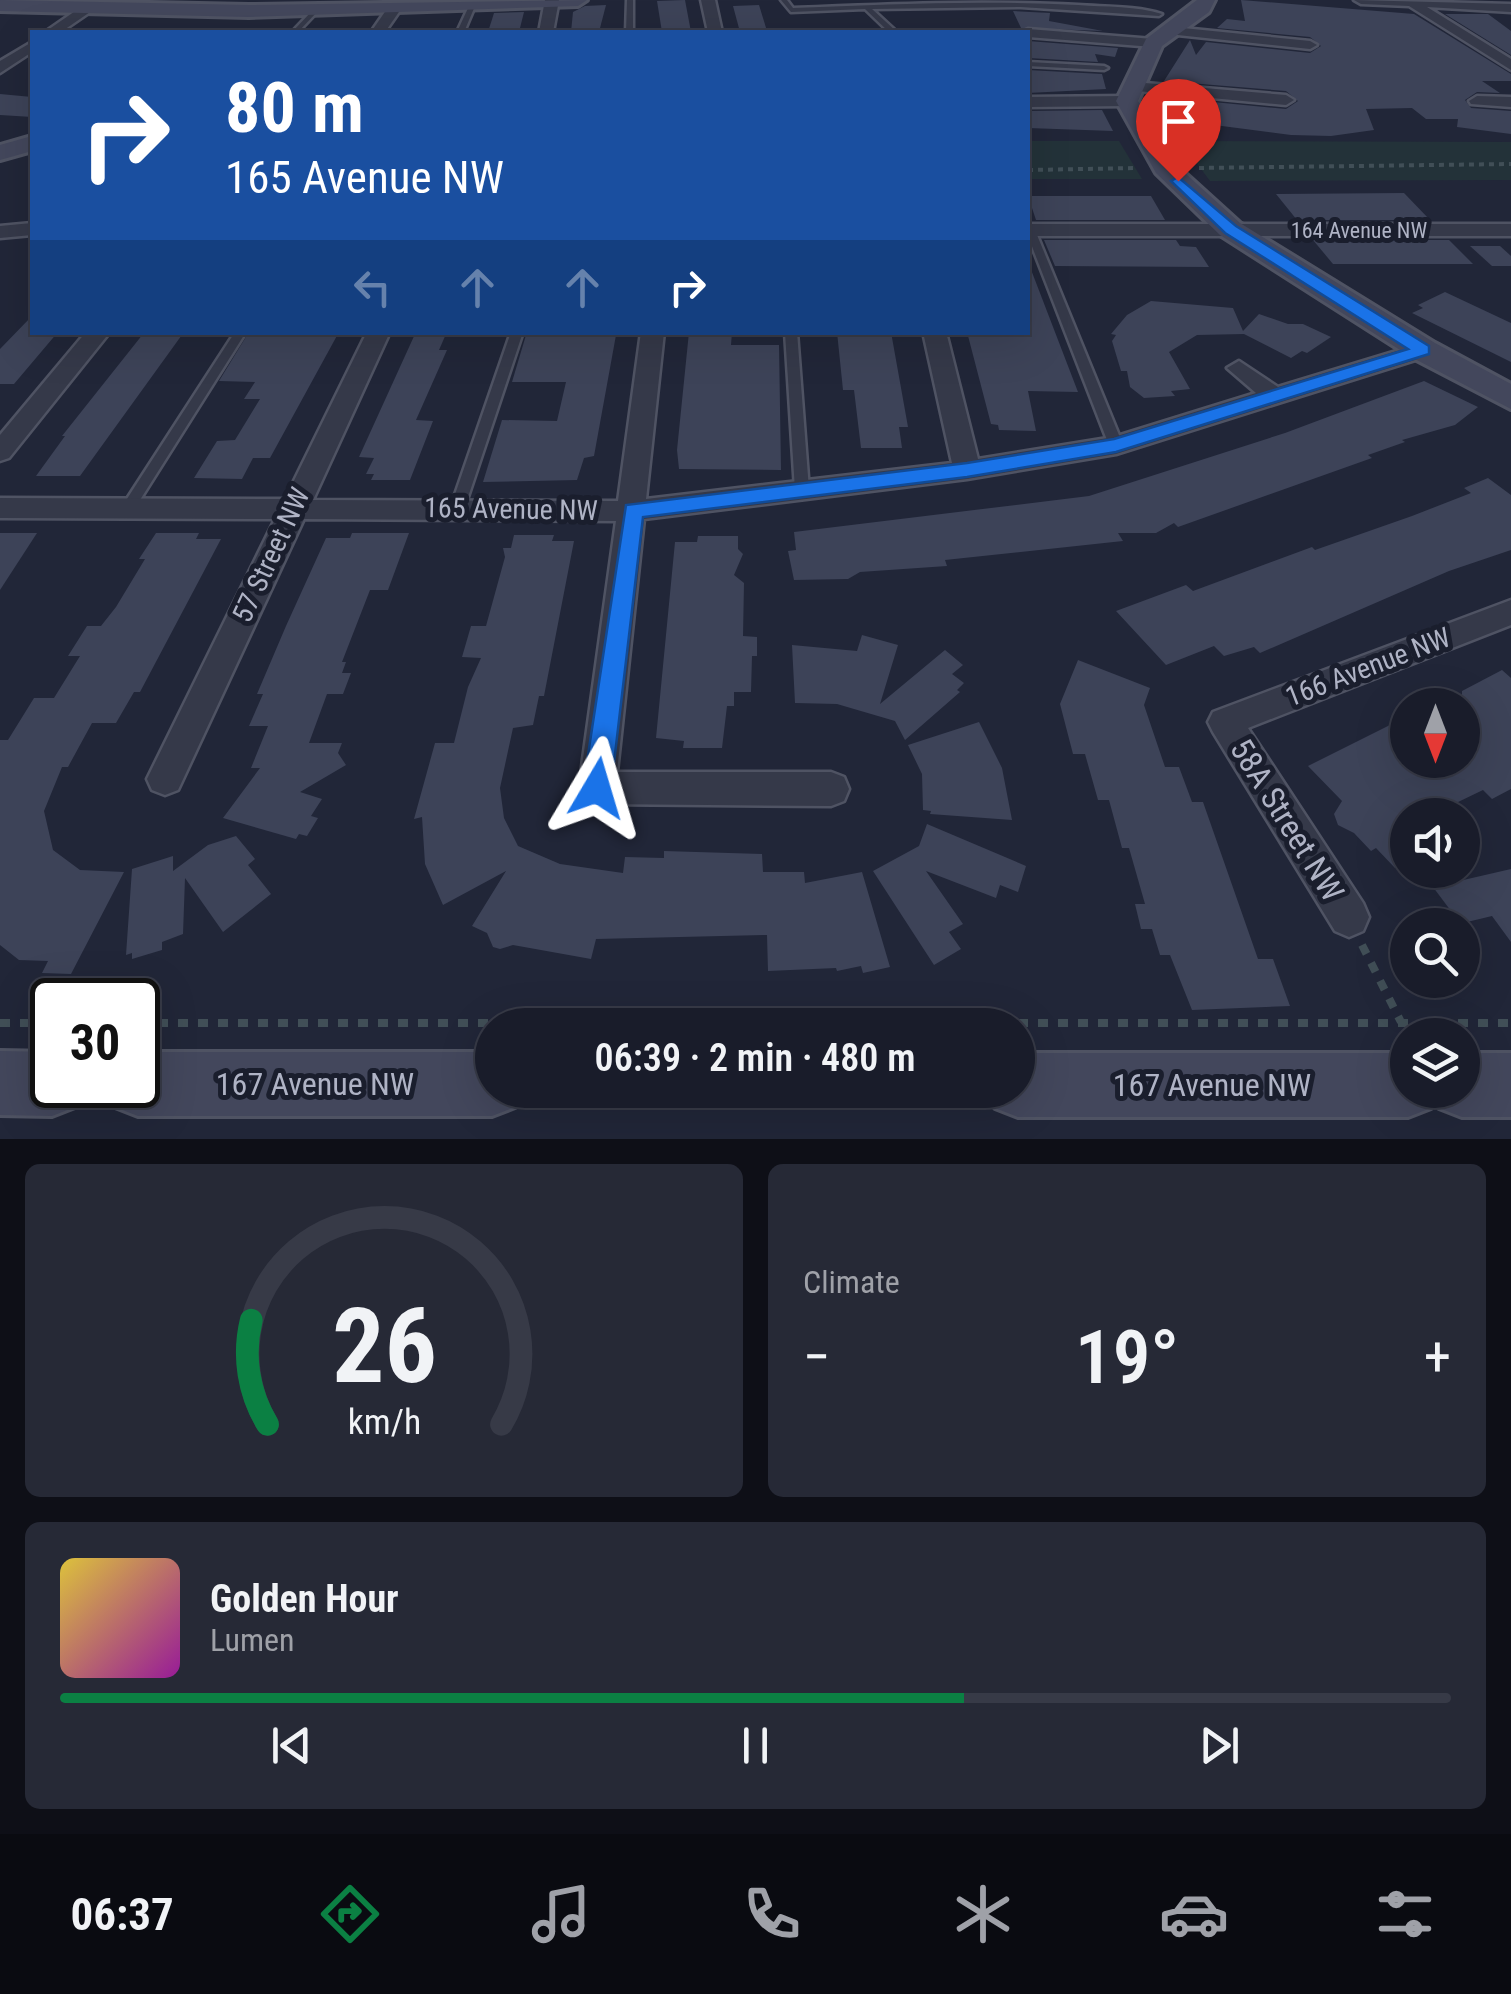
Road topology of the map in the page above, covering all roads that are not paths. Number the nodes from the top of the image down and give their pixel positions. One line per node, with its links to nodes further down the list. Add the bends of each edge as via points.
1 (578, 0): 7 (street)
2 (630, 0): 23 (lane)
3 (708, 0): 24 (street)
4 (784, 0): 12 (lane, via 791,10)
5 (1206, 0): 26 (street)
6 (1361, 0): 8 (street)
7 (552, 1): 11 (street); 22 (street)
8 (1413, 4): 13 (street); 31 (street)
9 (0, 6): 14 (street)
10 (401, 6): 11 (street); 15 (street); 20 (street)
11 (472, 6): 21 (lane)
12 (866, 6): 25 (lane); 26 (lane, via 1108,7)
13 (1511, 8)
14 (86, 10): 16 (street); 17 (street)
15 (315, 11): 16 (street); 19 (lane)
16 (233, 12): 18 (street)
17 (55, 30)
18 (210, 30)
19 (297, 30)
20 (380, 30)
21 (461, 30)
22 (546, 30)
23 (630, 30)
24 (715, 30)
25 (891, 30)
26 (1162, 30): 27 (street); 28 (street); 34 (street)
27 (1030, 33)
28 (1310, 44)
29 (30, 47): 32 (street)
30 (1030, 64): 33 (lane)
31 (1511, 65)
32 (0, 68)
33 (1104, 68)
34 (1130, 94): 35 (street); 36 (street); 43 (street, via 1164,168)
35 (1286, 100)
36 (1030, 102)
37 (1477, 102): 38 (street)
38 (1511, 102)
39 (30, 144): 40 (street)
40 (0, 153)
41 (30, 229): 45 (street)
42 (1030, 230): 43 (street, 164 Avenue NW)
43 (1230, 230): 44 (street, 164 Avenue NW); 54 (street)
44 (1511, 230)
45 (4, 231)
46 (1030, 232): 58 (lane)
47 (96, 335): 59 (street)
48 (238, 335): 64 (lane)
49 (378, 335): 62 (street, 57 Street NW)
50 (515, 335): 65 (lane)
51 (653, 335): 66 (street)
52 (791, 335): 61 (lane)
53 (935, 335): 60 (street)
54 (1422, 350): 56 (street, 165 Avenue NW); 57 (street)
55 (1239, 368): 56 (street)
56 (1275, 396): 58 (street, 165 Avenue NW)
57 (1511, 398)
58 (1116, 446): 60 (street, 165 Avenue NW)
59 (0, 452)
60 (967, 470): 61 (street, 165 Avenue NW)
61 (802, 490): 66 (street, 165 Avenue NW)
62 (294, 507): 64 (street, 165 Avenue NW); 65 (street, 165 Avenue NW); 69 (street, 57 Street NW)
63 (0, 508): 64 (street, 165 Avenue NW)
64 (128, 508)
65 (457, 509): 66 (street, 165 Avenue NW)
66 (633, 511): 70 (street, via 597,788)
67 (1511, 612): 68 (street, 166 Avenue NW)
68 (1225, 722): 71 (street, 58A Street NW)
69 (165, 779)
70 (831, 789)
71 (1349, 918)
72 (0, 1084): 73 (street)
73 (30, 1084)
74 (160, 1084): 75 (street, 167 Avenue NW)
75 (475, 1084)
76 (1035, 1085): 77 (street, 167 Avenue NW)
77 (1390, 1085)
78 (1480, 1085): 79 (street)
79 (1511, 1085)

